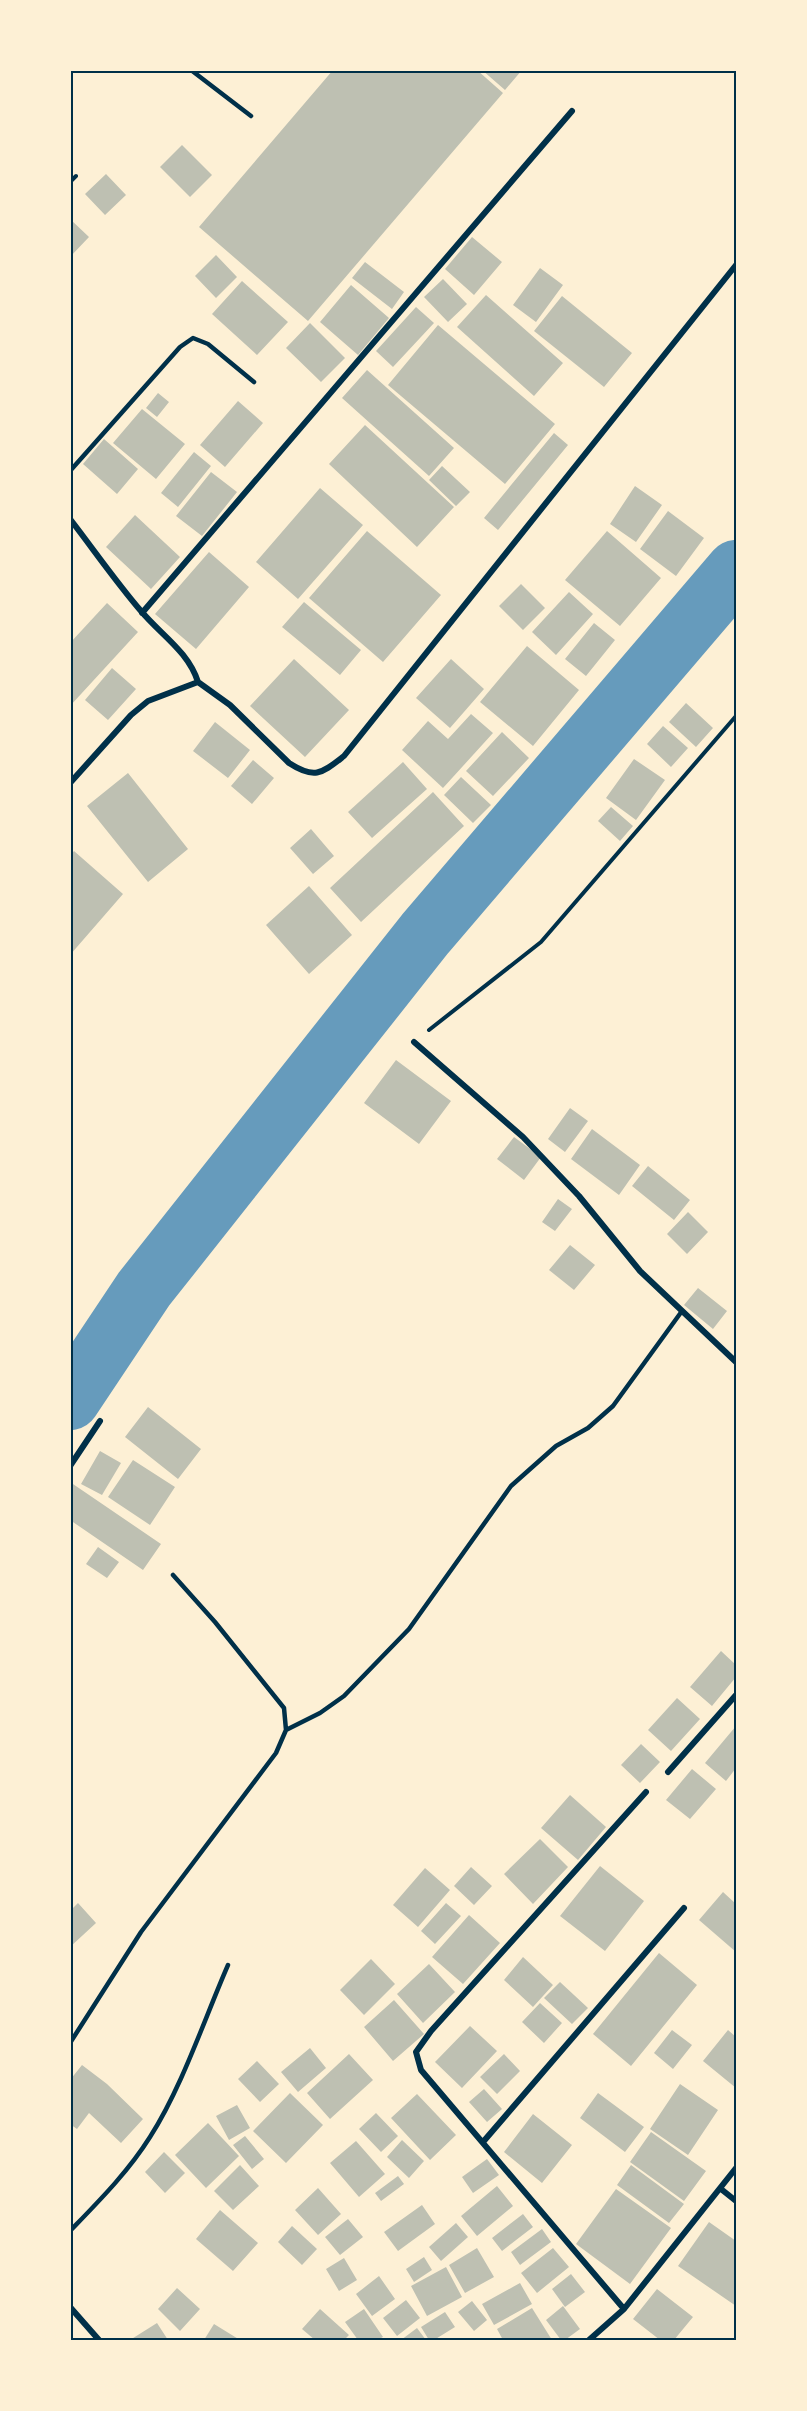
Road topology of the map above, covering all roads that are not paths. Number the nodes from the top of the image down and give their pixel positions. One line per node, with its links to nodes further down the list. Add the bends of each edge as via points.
1 (191, 70): 3 (lane)
2 (572, 111): 8 (street)
3 (251, 116)
4 (736, 265): 9 (street, via 344,756 324,771 314,774 300,770 230,705)
5 (254, 382): 6 (lane, via 208,344 193,338 180,347)
6 (70, 471)
7 (70, 519): 8 (street)
8 (142, 613): 9 (street, via 186,656)
9 (198, 682): 10 (street, via 148,701 131,714)
10 (70, 783)
11 (414, 1042): 12 (street, via 523,1137 579,1196 640,1271)
12 (682, 1311): 13 (street); 18 (lane, via 614,1406 588,1428 556,1446 511,1486 409,1629 344,1696)
13 (736, 1362)
14 (100, 1421): 15 (street)
15 (70, 1467)
16 (173, 1575): 18 (lane, via 284,1708)
17 (736, 1695): 19 (street)
18 (286, 1730): 23 (lane, via 276,1753 141,1932)
19 (668, 1772)
20 (646, 1792): 24 (street, via 416,2052 421,2070)
21 (684, 1908): 24 (street)
22 (228, 1965): 28 (lane, via 164,2114 123,2175)
23 (70, 2043)
24 (483, 2142): 30 (street)
25 (736, 2168): 26 (street)
26 (721, 2189): 27 (street); 30 (street)
27 (736, 2201)
28 (70, 2231)
29 (70, 2307): 31 (street)
30 (624, 2309): 32 (street)
31 (99, 2340)
32 (589, 2340)

